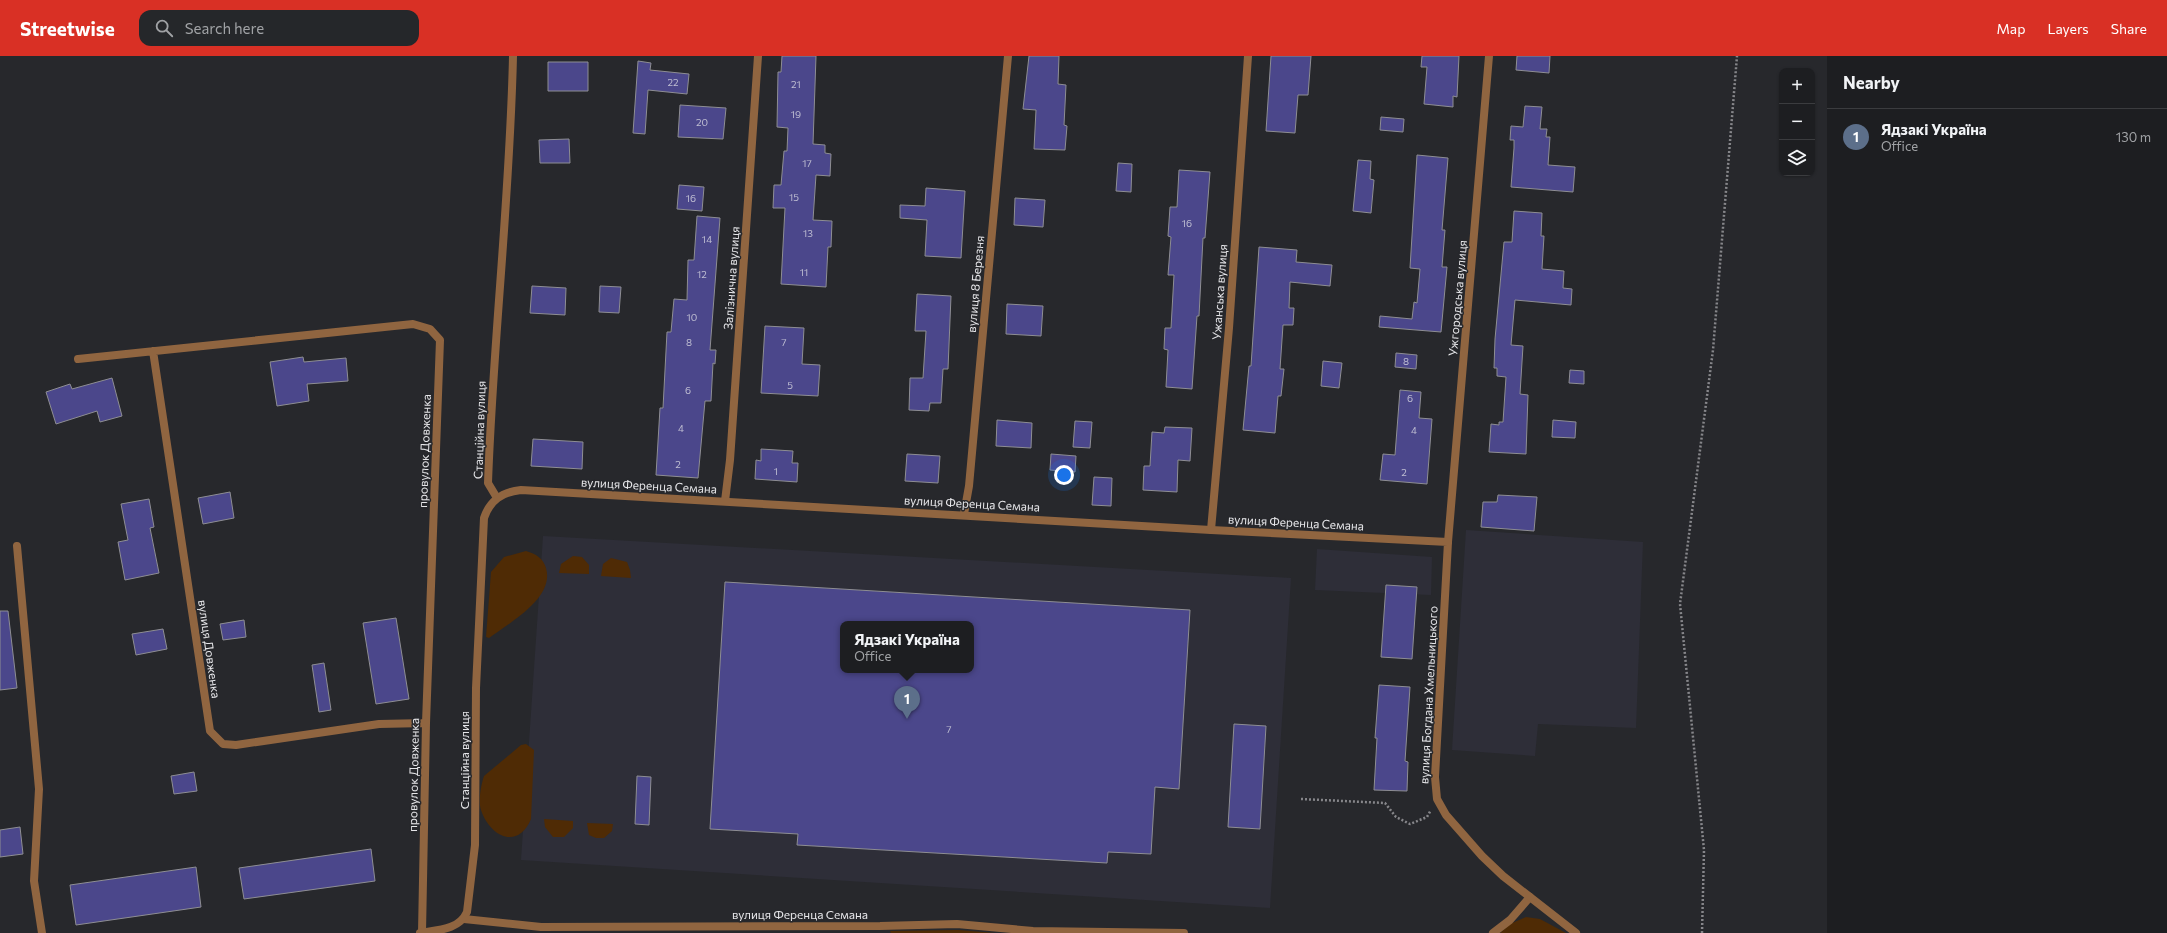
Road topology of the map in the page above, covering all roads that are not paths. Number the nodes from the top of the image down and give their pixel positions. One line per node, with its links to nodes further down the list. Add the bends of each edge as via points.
1 (513, 56): 8 (street, Станційна вулиця, via 507,202 499,285 488,475 488,483)
2 (758, 56): 9 (street, Залізнична вулиця, via 731,452)
3 (1008, 56): 10 (street, вулиця 8 Березня, via 969,486)
4 (1248, 56): 11 (street, Ужанська вулиця)
5 (1489, 56): 12 (street, Ужгородська вулиця)
6 (153, 351): 7 (street, провулок Довженка); 14 (street, вулиця Довженка, via 210,731 223,744 236,745 379,724); 14 (street, провулок Довженка, via 413,324 430,329 440,340)
7 (78, 359)
8 (497, 498): 9 (street, вулиця Ференца Семана, via 510,491 522,490); 16 (street, Станційна вулиця, via 487,510 482,543 476,688 475,845 468,905)
9 (725, 500): 10 (street, вулиця Ференца Семана)
10 (964, 514): 11 (street, вулиця Ференца Семана)
11 (1211, 530): 12 (street, вулиця Ференца Семана)
12 (1448, 542): 15 (street, вулиця Богдана Хмельницького, via 1434,777 1437,799 1446,815 1482,856)
13 (17, 546): 18 (street, via 39,789 34,881)
14 (426, 723): 19 (street, провулок Довженка)
15 (1530, 897): 21 (street, via 1510,920); 22 (street, вулиця Богдана Хмельницького)
16 (464, 918): 17 (street, вулиця Ференца Семана); 19 (street, via 454,926)
17 (541, 930): 20 (street, вулиця Ференца Семана, via 957,924 1033,931)
18 (42, 933)
19 (421, 933)
20 (1184, 933)
21 (1493, 933)
22 (1576, 933)

